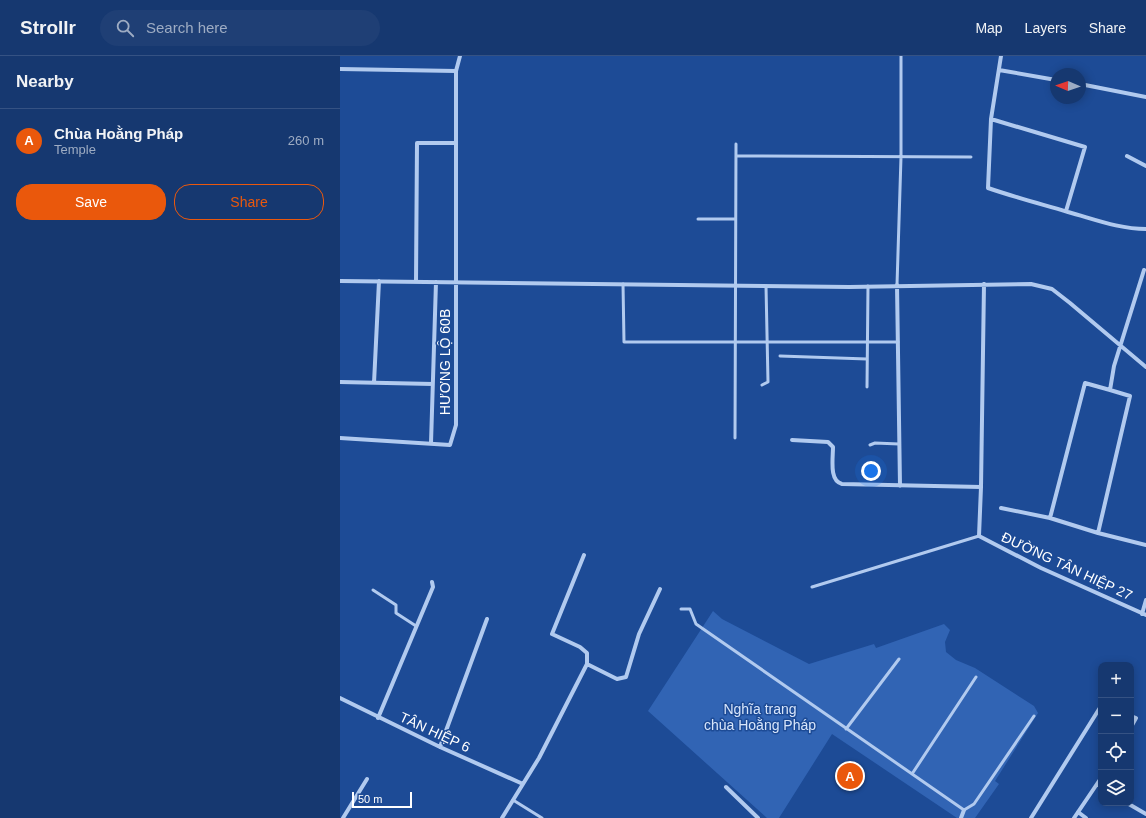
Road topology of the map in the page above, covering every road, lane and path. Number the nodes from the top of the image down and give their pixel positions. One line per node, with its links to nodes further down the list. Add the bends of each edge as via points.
1 (460, 56): 6 (street)
2 (901, 56): 15 (lane)
3 (1001, 56): 5 (street)
4 (340, 69): 6 (street)
5 (999, 70): 7 (street); 10 (street)
6 (456, 72): 11 (street)
7 (1050, 79)
8 (1086, 85): 9 (street)
9 (1146, 97)
10 (991, 119): 18 (street, via 988,188 1035,204); 18 (street, via 1085,146)
11 (456, 143): 25 (street, via 417,143); 27 (street)
12 (736, 144): 13 (lane)
13 (736, 156): 15 (lane); 20 (lane)
14 (1127, 156): 17 (street)
15 (901, 157): 16 (lane); 31 (lane)
16 (971, 157)
17 (1146, 166)
18 (1066, 211): 21 (street, via 1130,229)
19 (698, 219): 20 (lane)
20 (735, 219): 30 (lane)
21 (1146, 229)
22 (1144, 270): 38 (street)
23 (340, 280): 24 (street)
24 (379, 281): 25 (street); 43 (street)
25 (416, 282): 26 (street)
26 (436, 282): 27 (street); 44 (street)
27 (456, 282): 28 (street); 51 (street, HƯƠNG LỘ 60B, via 456,424 450,445)
28 (623, 284): 30 (street); 34 (lane, via 624,342)
29 (984, 284): 31 (street); 38 (street, via 1031,284 1052,289); 55 (street)
30 (736, 285): 32 (street); 34 (lane)
31 (897, 285): 33 (street); 37 (street)
32 (766, 286): 33 (street); 35 (lane)
33 (868, 286): 36 (lane)
34 (735, 341): 35 (lane); 49 (lane)
35 (767, 342): 36 (lane); 45 (lane, via 768,382)
36 (867, 342): 37 (lane); 40 (lane)
37 (898, 342): 52 (street)
38 (1121, 346): 41 (street); 47 (street)
39 (780, 356): 40 (lane)
40 (867, 359): 46 (lane)
41 (1146, 367)
42 (340, 382): 43 (street)
43 (374, 383): 44 (street)
44 (433, 384): 51 (street)
45 (762, 385)
46 (866, 387)
47 (1110, 390): 57 (street, via 1085,383); 58 (street, via 1130,396)
48 (340, 438): 51 (street, HƯƠNG LỘ 60B)
49 (735, 438)
50 (792, 440): 54 (street, via 831,443 834,479 838,483)
51 (431, 443)
52 (899, 444): 53 (lane); 54 (street)
53 (870, 445)
54 (900, 486): 55 (street)
55 (981, 487): 59 (street)
56 (1001, 508): 57 (street)
57 (1050, 518): 58 (street)
58 (1098, 533): 60 (street)
59 (979, 536): 63 (lane); 68 (street, ĐƯỜNG TÂN HIỆP 27, via 1041,568)
60 (1146, 545)
61 (584, 555): 72 (street, via 552,634 587,653)
62 (432, 582): 70 (street, via 433,587)
63 (812, 587)
64 (660, 589): 72 (street, via 638,634 626,677 617,680)
65 (373, 590): 70 (lane, via 396,605 396,613)
66 (1146, 600): 68 (street)
67 (681, 609): 78 (lane, via 690,609 696,624)
68 (1144, 614)
69 (487, 619): 79 (street)
70 (416, 626): 77 (street)
71 (899, 660): 78 (lane)
72 (587, 664): 82 (street)
73 (976, 677): 80 (lane)
74 (340, 698): 77 (street, TÂN HIỆP 6)
75 (1098, 711): 95 (street)
76 (1034, 716): 87 (lane, via 974,804)
77 (378, 718): 79 (street, TÂN HIỆP 6)
78 (846, 729): 80 (lane)
79 (440, 747): 82 (street, TÂN HIỆP 6)
80 (912, 774): 87 (lane)
81 (367, 779): 90 (street)
82 (523, 784): 85 (street)
83 (726, 787): 93 (street)
84 (1098, 787): 88 (street)
85 (513, 800): 91 (street); 92 (lane)
86 (1132, 806): 89 (street)
87 (964, 810): 94 (street)
88 (1078, 812): 96 (street); 97 (street)
89 (1146, 814)
90 (343, 818)
91 (502, 818)
92 (542, 818)
93 (758, 818)
94 (961, 818)
95 (1031, 818)
96 (1074, 818)
97 (1086, 818)

